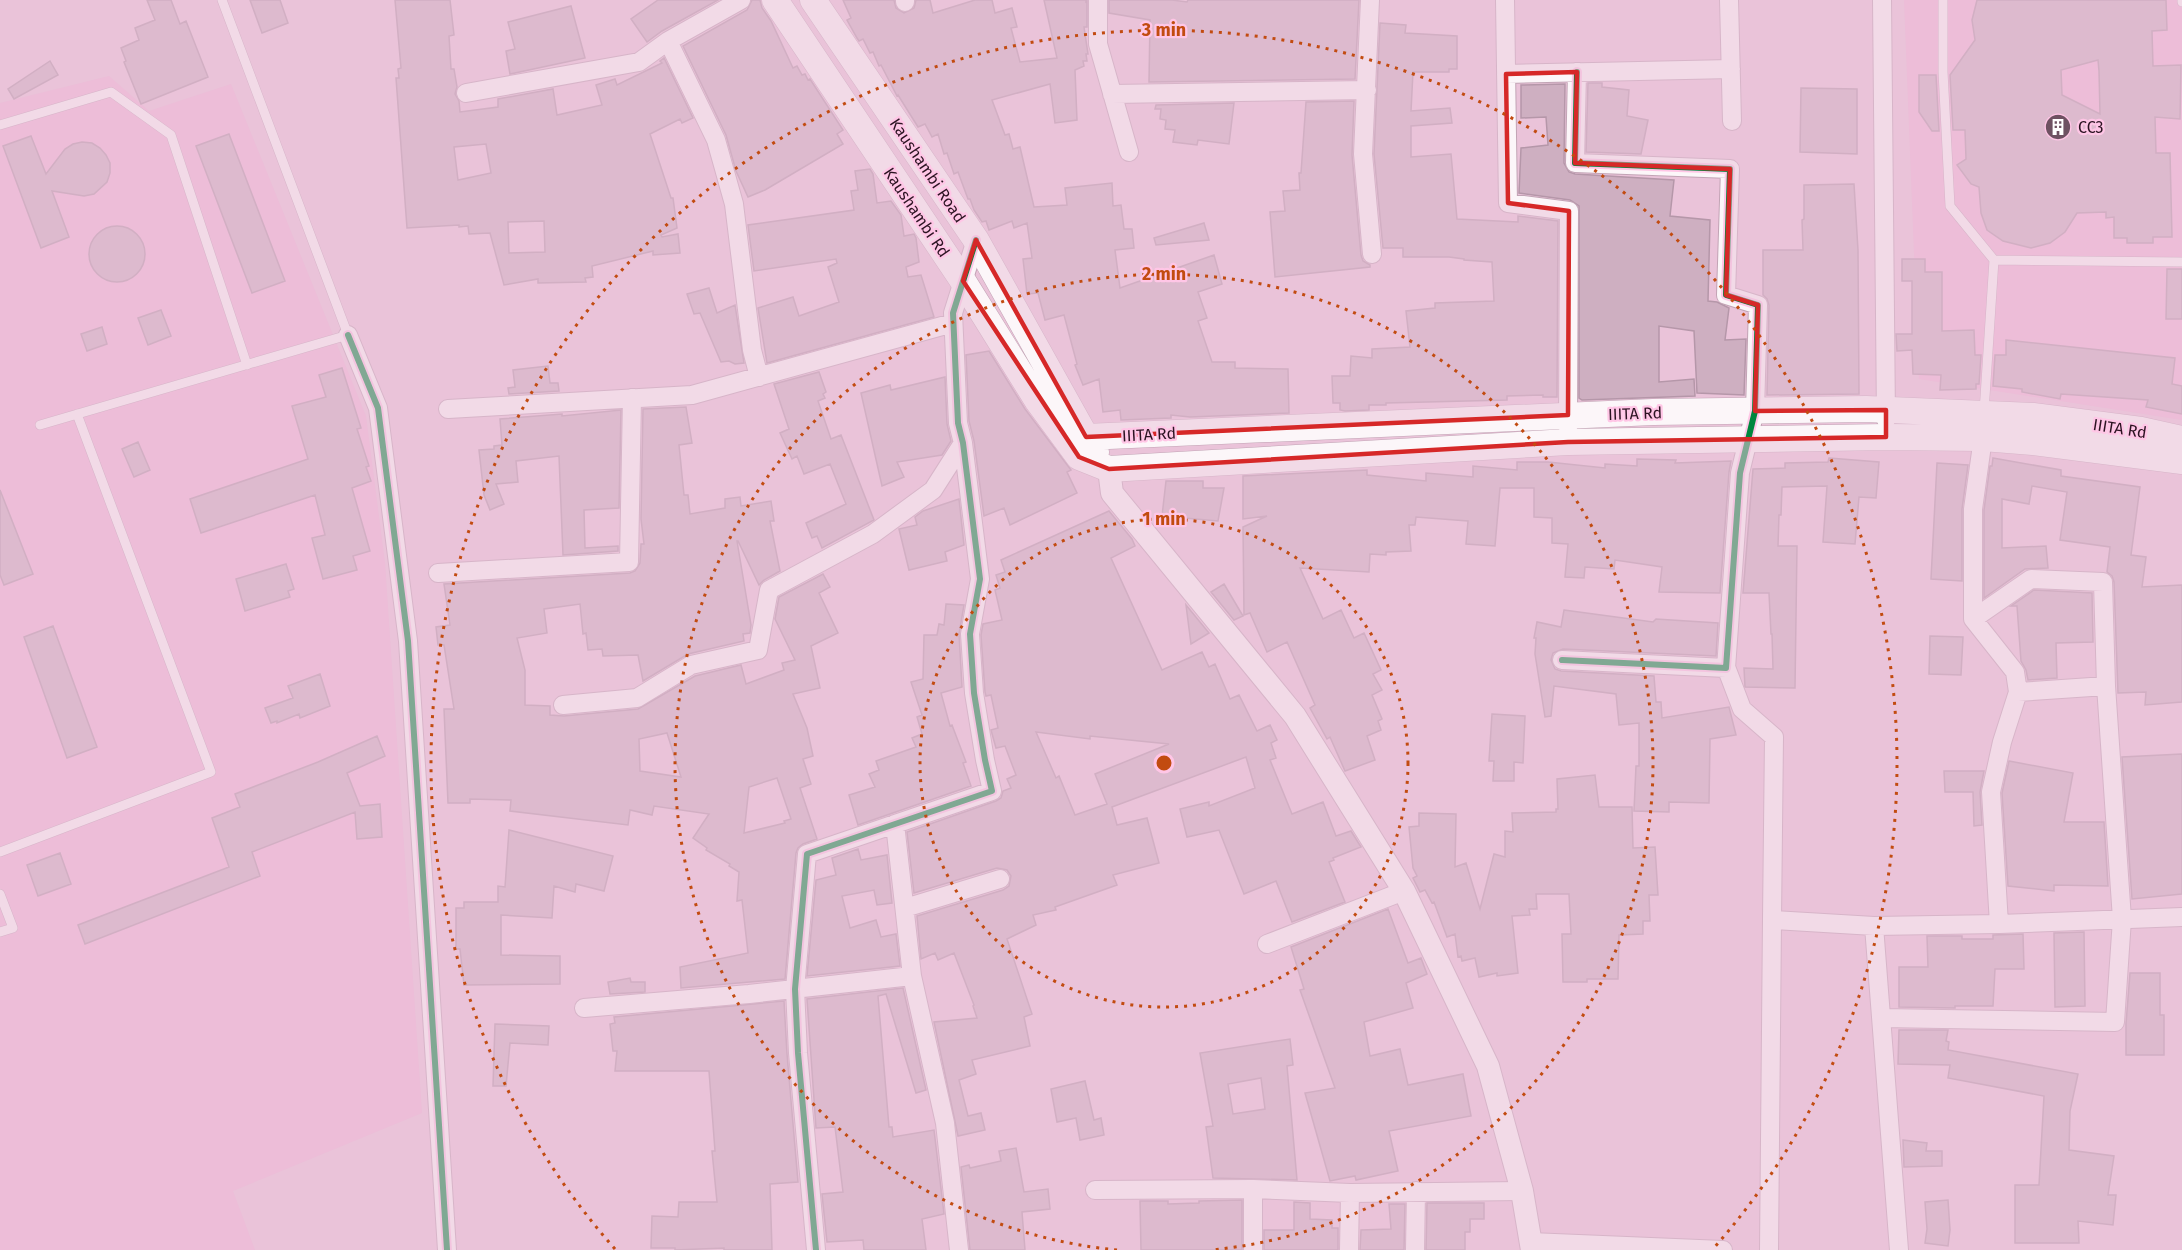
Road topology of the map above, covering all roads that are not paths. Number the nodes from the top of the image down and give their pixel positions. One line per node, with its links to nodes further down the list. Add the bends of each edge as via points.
1 (222, 0): 27 (lane)
2 (741, 0): 11 (street)
3 (775, 0): 25 (main road, Kaushambi Rd)
4 (813, 0): 21 (main road, Kaushambi Road)
5 (1098, 0): 17 (street, via 1098,44)
6 (1370, 0): 15 (street)
7 (1505, 0): 14 (street)
8 (1729, 0): 12 (street)
9 (1882, 0): 32 (street)
10 (1943, 0): 23 (lane, via 1950,206)
11 (668, 41): 16 (street, via 639,62); 29 (street, via 717,140 734,204 752,350)
12 (1731, 69): 13 (street); 18 (street)
13 (1577, 72): 14 (street); 33 (street, via 1575,163 1730,169 1726,295 1758,305)
14 (1506, 74): 35 (street, via 1508,204 1569,211)
15 (1366, 90): 17 (street); 22 (street, via 1363,154)
16 (466, 93)
17 (1112, 94): 20 (street)
18 (1732, 121)
19 (0, 125): 28 (lane, via 111,92 171,135)
20 (1129, 152)
21 (976, 240): 25 (street); 39 (main road, Kaushambi Road)
22 (1372, 254)
23 (1994, 260): 24 (lane); 37 (lane)
24 (2182, 262)
25 (963, 281): 26 (street); 45 (main road, Kaushambi Rd, via 1037,400 1079,457)
26 (953, 323): 29 (street); 43 (street, via 958,423)
27 (348, 335): 28 (lane); 76 (street, via 378,408 408,641)
28 (247, 365): 34 (lane)
29 (759, 377): 30 (street, via 692,395)
30 (632, 398): 31 (street); 46 (street, via 629,562)
31 (448, 409)
32 (1886, 410): 33 (main road, IIITA Rd); 37 (main road, IIITA Rd); 38 (street)
33 (1755, 411): 35 (main road, IIITA Rd); 41 (street)
34 (77, 414): 36 (lane); 54 (lane, via 211,772)
35 (1568, 415): 39 (main road, IIITA Rd); 42 (street)
36 (40, 425)
37 (1984, 425): 38 (main road, IIITA Rd); 40 (main road, IIITA Rd, via 2033,416); 44 (main road, IIITA Rd, via 2033,442); 47 (street, via 1973,509)
38 (1886, 436): 41 (main road, IIITA Rd)
39 (1086, 437): 45 (main road, Kaushambi Road)
40 (2182, 439)
41 (1749, 440): 42 (main road, IIITA Rd); 49 (street, via 1740,473)
42 (1568, 442): 45 (main road, IIITA Rd)
43 (963, 443): 52 (street, via 933,490 873,534 769,590 758,650 691,665 637,698); 53 (street, via 980,579 970,634 974,693 992,791)
44 (2182, 461)
45 (1109, 469): 56 (street, via 1112,493 1294,716)
46 (438, 573)
47 (1974, 619): 50 (street, via 2031,579 2103,582); 51 (street, via 2015,672)
48 (1562, 660): 49 (street)
49 (1726, 667): 61 (street, via 1742,709 1774,737)
50 (2106, 686): 51 (street); 60 (street)
51 (2018, 692): 62 (street, via 1991,792)
52 (563, 705)
53 (895, 824): 58 (street); 67 (street, via 807,854)
54 (0, 852)
55 (1000, 879): 58 (street)
56 (1404, 891): 65 (street); 73 (street, via 1488,1065)
57 (0, 894): 64 (lane, via 12,928)
58 (905, 908): 66 (street)
59 (2182, 916): 60 (street)
60 (2122, 919): 62 (street); 69 (street, via 2115,1022)
61 (1772, 920): 63 (street); 83 (street)
62 (1999, 924): 63 (street)
63 (1874, 926): 69 (street)
64 (0, 932)
65 (1267, 944)
66 (912, 976): 67 (street); 78 (street, via 945,1124)
67 (795, 989): 68 (street); 77 (street)
68 (584, 1008)
69 (1882, 1018): 84 (street)
70 (1253, 1189): 71 (street); 74 (street); 79 (street)
71 (1095, 1190)
72 (1416, 1191): 73 (street); 74 (street); 81 (street)
73 (1522, 1191): 75 (street)
74 (1350, 1193): 80 (street)
75 (1531, 1246): 82 (street)
76 (447, 1250)
77 (816, 1250)
78 (959, 1250)
79 (1253, 1250)
80 (1349, 1250)
81 (1415, 1250)
82 (1723, 1250)
83 (1769, 1250)
84 (1899, 1250)

